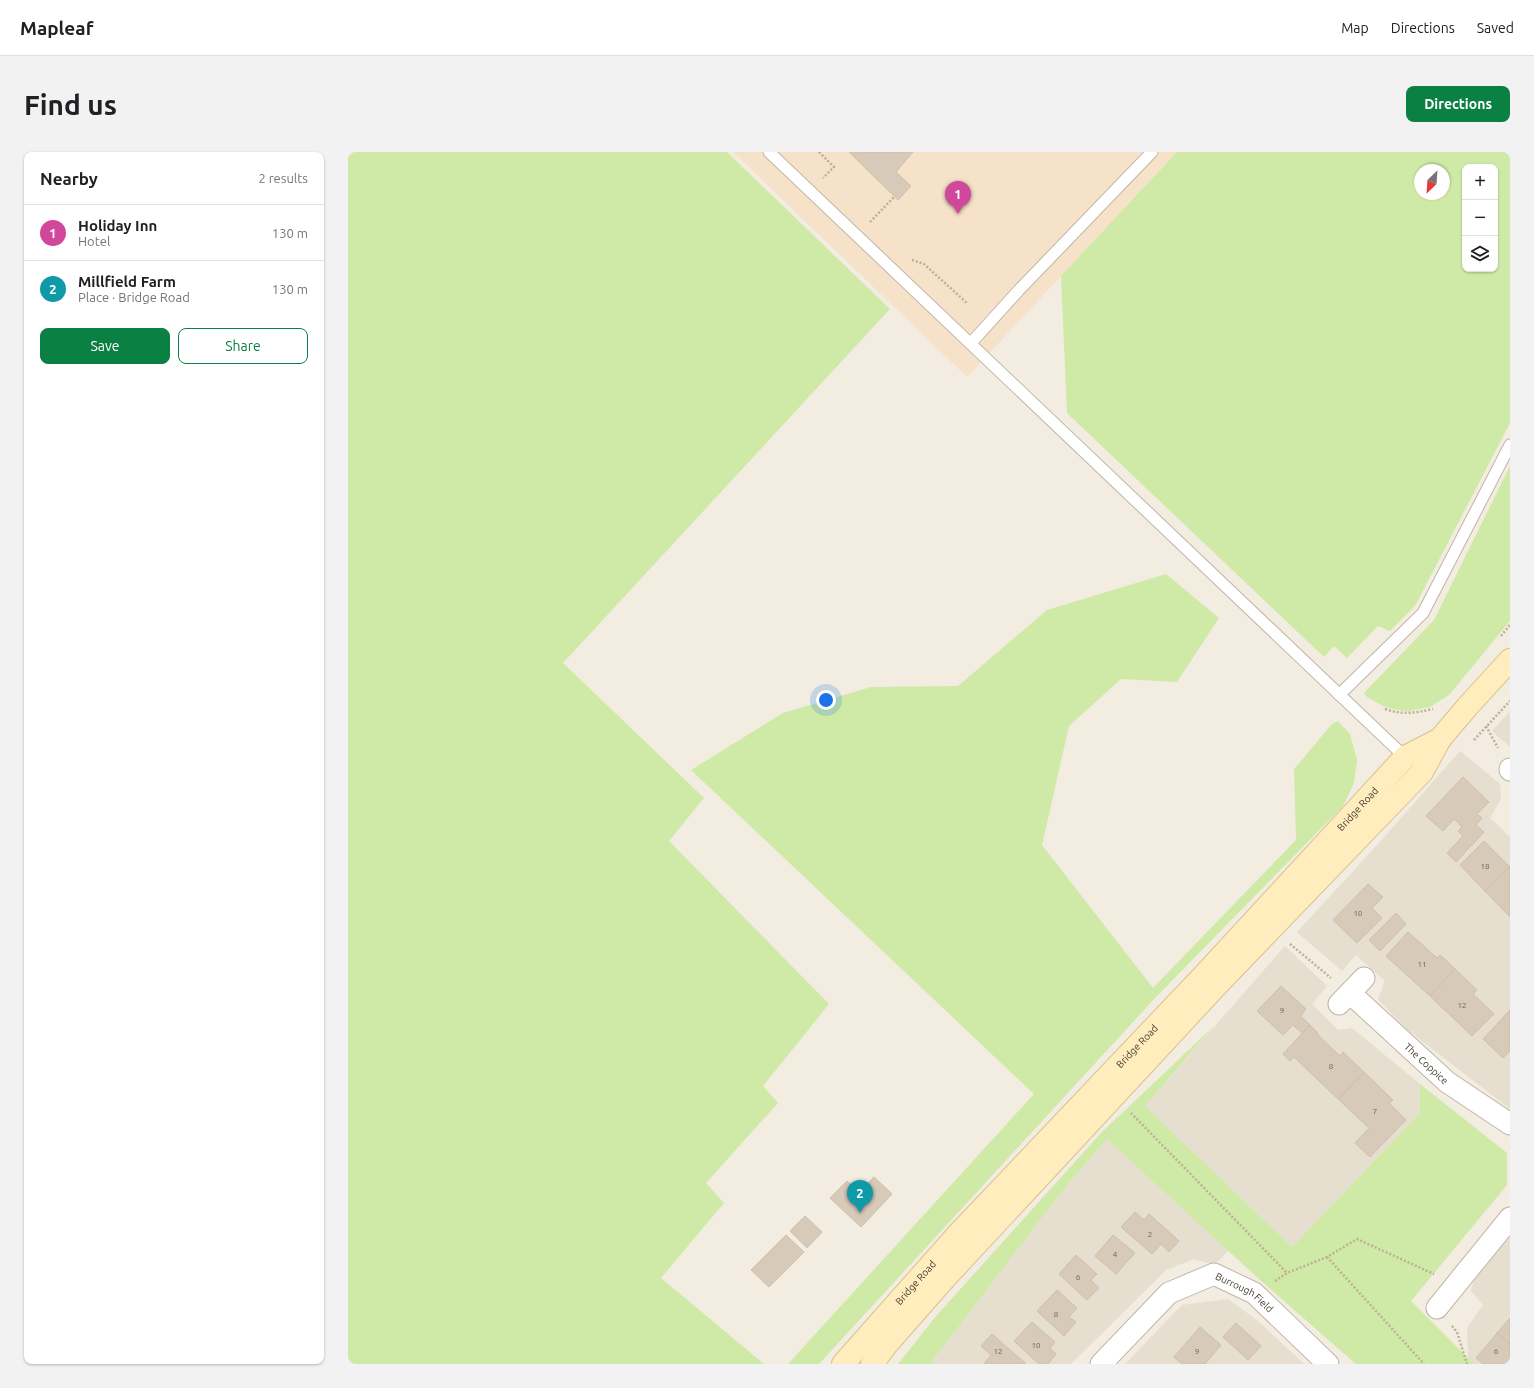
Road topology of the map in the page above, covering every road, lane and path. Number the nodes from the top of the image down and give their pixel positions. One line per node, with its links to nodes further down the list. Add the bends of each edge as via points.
1 (769, 152): 5 (lane)
2 (1152, 152): 5 (lane)
3 (895, 196): 4 (path)
4 (867, 225)
5 (971, 343): 8 (lane)
6 (1510, 445): 8 (lane, via 1423,613)
7 (1510, 660): 12 (main road, Bridge Road)
8 (1339, 695): 13 (lane)
9 (1510, 701): 11 (path)
10 (1483, 723): 11 (path)
11 (1486, 726): 14 (path)
12 (1440, 739): 13 (main road, Bridge Road); 25 (main road, Bridge Road, via 1422,772 1152,1054 946,1278)
13 (1405, 757): 24 (main road, Bridge Road, via 1204,975 959,1233)
14 (1510, 770)
15 (1286, 940): 17 (path)
16 (1364, 978): 17 (street)
17 (1345, 999): 19 (street, The Coppice, via 1447,1082)
18 (1128, 1110): 21 (path, via 1287,1273)
19 (1510, 1124)
20 (1510, 1218): 22 (street)
21 (1326, 1257): 22 (path, via 1356,1239); 28 (path)
22 (1457, 1284): 23 (street)
23 (1437, 1308): 29 (path, via 1457,1332)
24 (843, 1364)
25 (872, 1364)
26 (1101, 1364): 27 (street, Burrough Field, via 1169,1293 1214,1274 1254,1293)
27 (1328, 1364)
28 (1424, 1364)
29 (1467, 1364)

